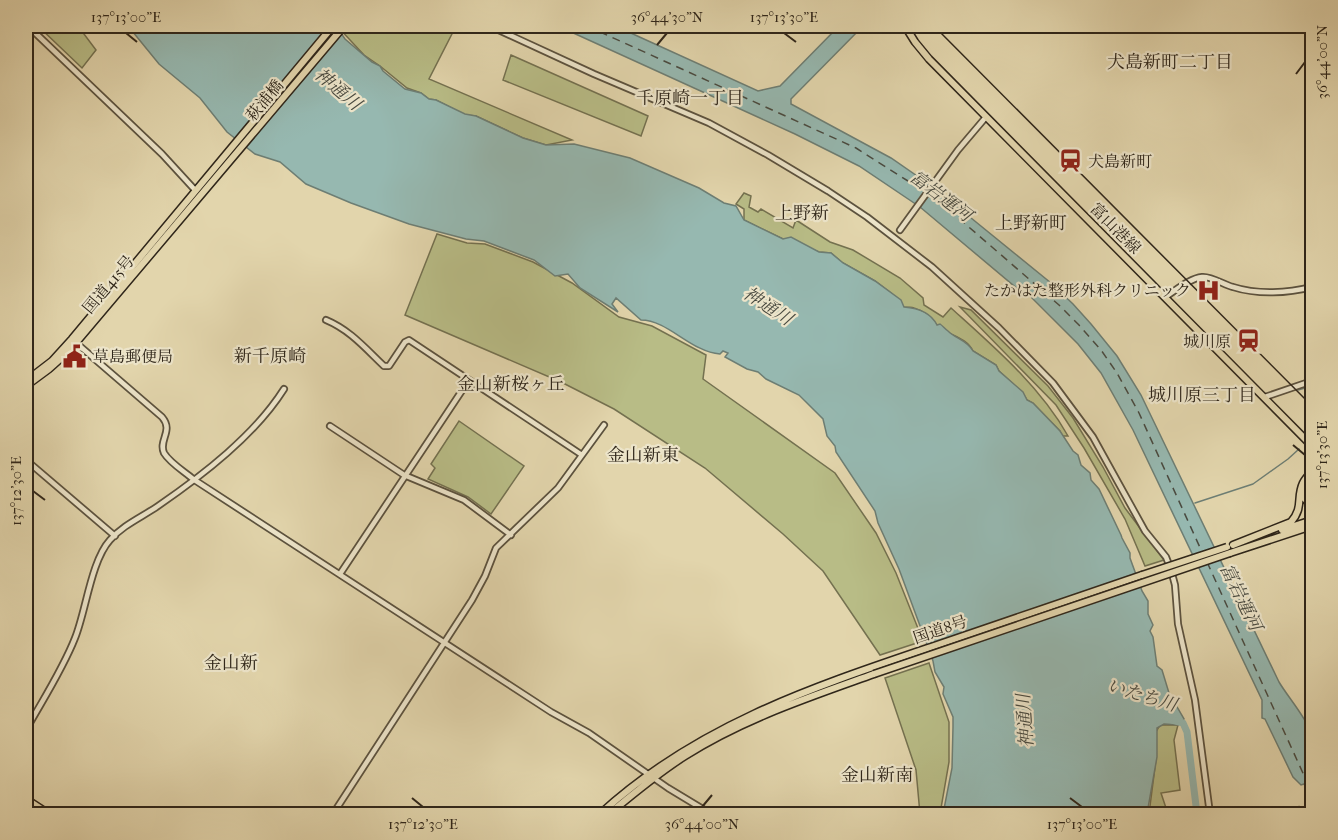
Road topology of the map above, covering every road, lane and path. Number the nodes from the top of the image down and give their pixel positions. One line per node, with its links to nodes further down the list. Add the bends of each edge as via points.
1 (28, 26): 7 (street)
2 (333, 26): 7 (main road, 萩浦橋)
3 (344, 26): 8 (main road, 萩浦橋)
4 (490, 26): 46 (street, via 709,123 828,191 932,267 1053,382 1093,436 1171,570 1195,700)
5 (905, 26): 6 (main road, 富山港線, via 928,59)
6 (986, 117): 9 (street); 12 (main road, 富山港線)
7 (197, 188): 10 (main road, 国道415号)
8 (205, 191): 10 (main road, 国道415号)
9 (900, 230)
10 (148, 253): 14 (main road, 国道415号)
11 (1312, 287): 12 (street, via 1268,292 1201,277)
12 (1165, 297): 20 (main road, 富山港線)
13 (326, 320): 15 (street, via 339,325 384,366 389,366 409,340)
14 (74, 341): 16 (main road, 国道415号); 18 (main road, 国道415号, via 49,369); 29 (street, via 162,417 168,429 165,453)
15 (469, 380): 24 (street); 27 (street)
16 (26, 381)
17 (1312, 381): 20 (street)
18 (26, 386)
19 (284, 389): 29 (street, via 242,439)
20 (1265, 397): 23 (main road, 富山港線)
21 (604, 425): 24 (street)
22 (330, 426): 27 (street)
23 (1312, 446)
24 (582, 455): 33 (street, via 558,489)
25 (26, 460): 34 (street)
26 (1312, 471): 35 (main road, via 1303,482 1300,508 1291,522)
27 (404, 475): 33 (street, via 464,500); 36 (street)
28 (1312, 477): 30 (main road, via 1304,491)
29 (193, 479): 34 (street); 36 (street)
30 (1312, 506)
31 (1312, 520): 35 (main road, 国道8号)
32 (1312, 528): 35 (main road, 国道8号)
33 (510, 535): 37 (street, via 496,549 481,584)
34 (115, 536): 38 (street, via 102,551 75,639)
35 (1230, 549): 39 (main road, 国道8号, bridge, via 757,718); 39 (main road, 国道8号, bridge, via 813,688 728,726 678,754)
36 (340, 574): 37 (street)
37 (444, 642): 39 (street); 42 (street)
38 (26, 730)
39 (651, 776): 43 (main road, 国道8号); 44 (main road, 国道8号); 45 (street)
40 (26, 799): 41 (main road)
41 (48, 814)
42 (333, 814)
43 (600, 814)
44 (609, 814)
45 (711, 814)
46 (1210, 814)

